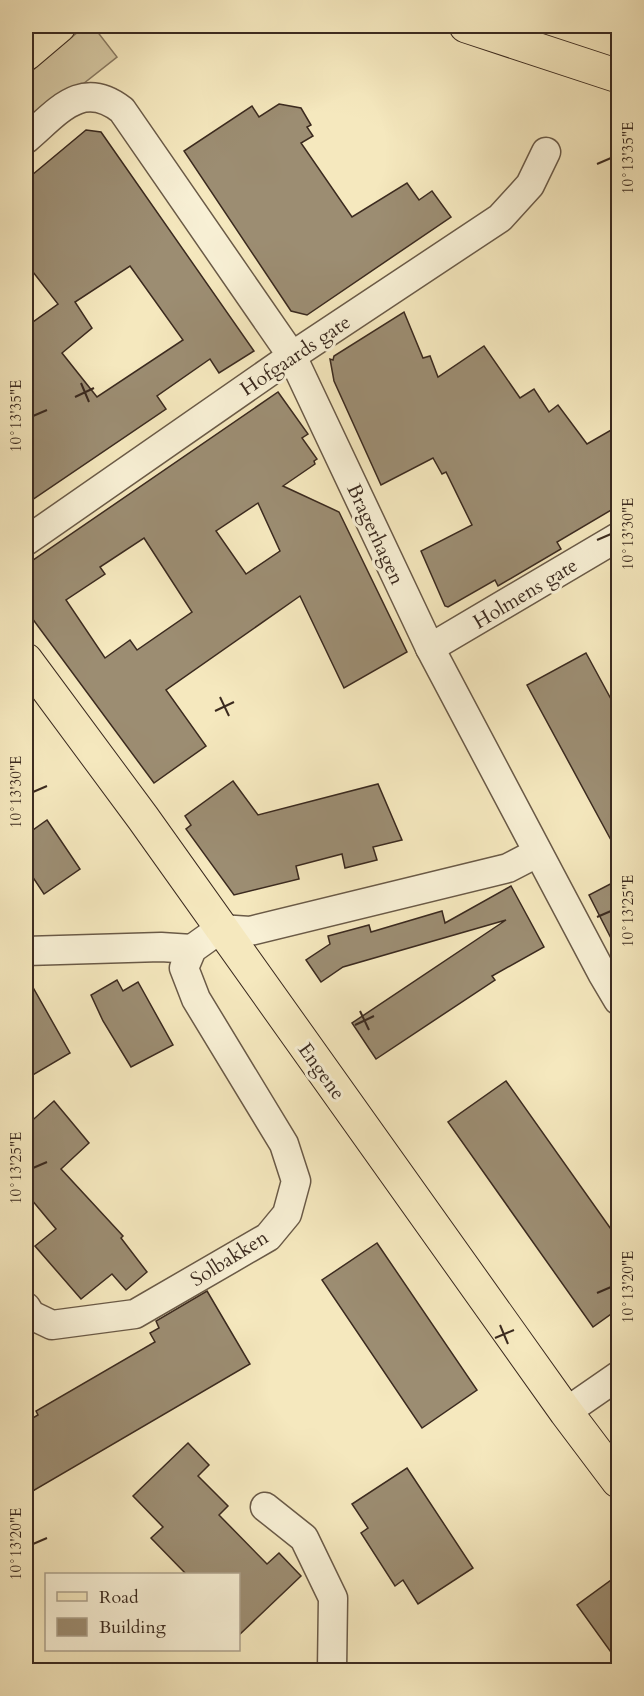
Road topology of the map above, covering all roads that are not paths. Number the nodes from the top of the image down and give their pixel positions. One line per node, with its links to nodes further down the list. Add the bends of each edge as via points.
1 (59, 26): 3 (main road)
2 (466, 26): 4 (main road)
3 (26, 54)
4 (618, 76)
5 (26, 139): 7 (street, Bragerhagen, via 83,96 109,100 122,110)
6 (546, 152): 7 (street, Hofgaards gate, via 530,185 501,218)
7 (292, 357): 9 (street, Hofgaards gate); 10 (street, Bragerhagen)
8 (618, 537): 10 (street, Holmens gate)
9 (26, 542)
10 (430, 648): 12 (street, Bragerhagen)
11 (26, 660): 13 (main road, Engene)
12 (537, 853): 13 (street, via 508,868 250,931); 16 (street, Bragerhagen)
13 (220, 929): 14 (street); 20 (main road, Engene)
14 (192, 949): 15 (street); 18 (street, Solbakken, via 184,968 196,999 284,1144 296,1181 287,1214 268,1237 135,1314 52,1325 31,1315)
15 (26, 951)
16 (610, 969): 17 (street, Bragerhagen)
17 (618, 1000)
18 (26, 1307)
19 (618, 1376): 20 (street)
20 (566, 1412): 21 (main road, Engene)
21 (618, 1481)
22 (265, 1507): 23 (street, via 304,1538 333,1598)
23 (332, 1671)

